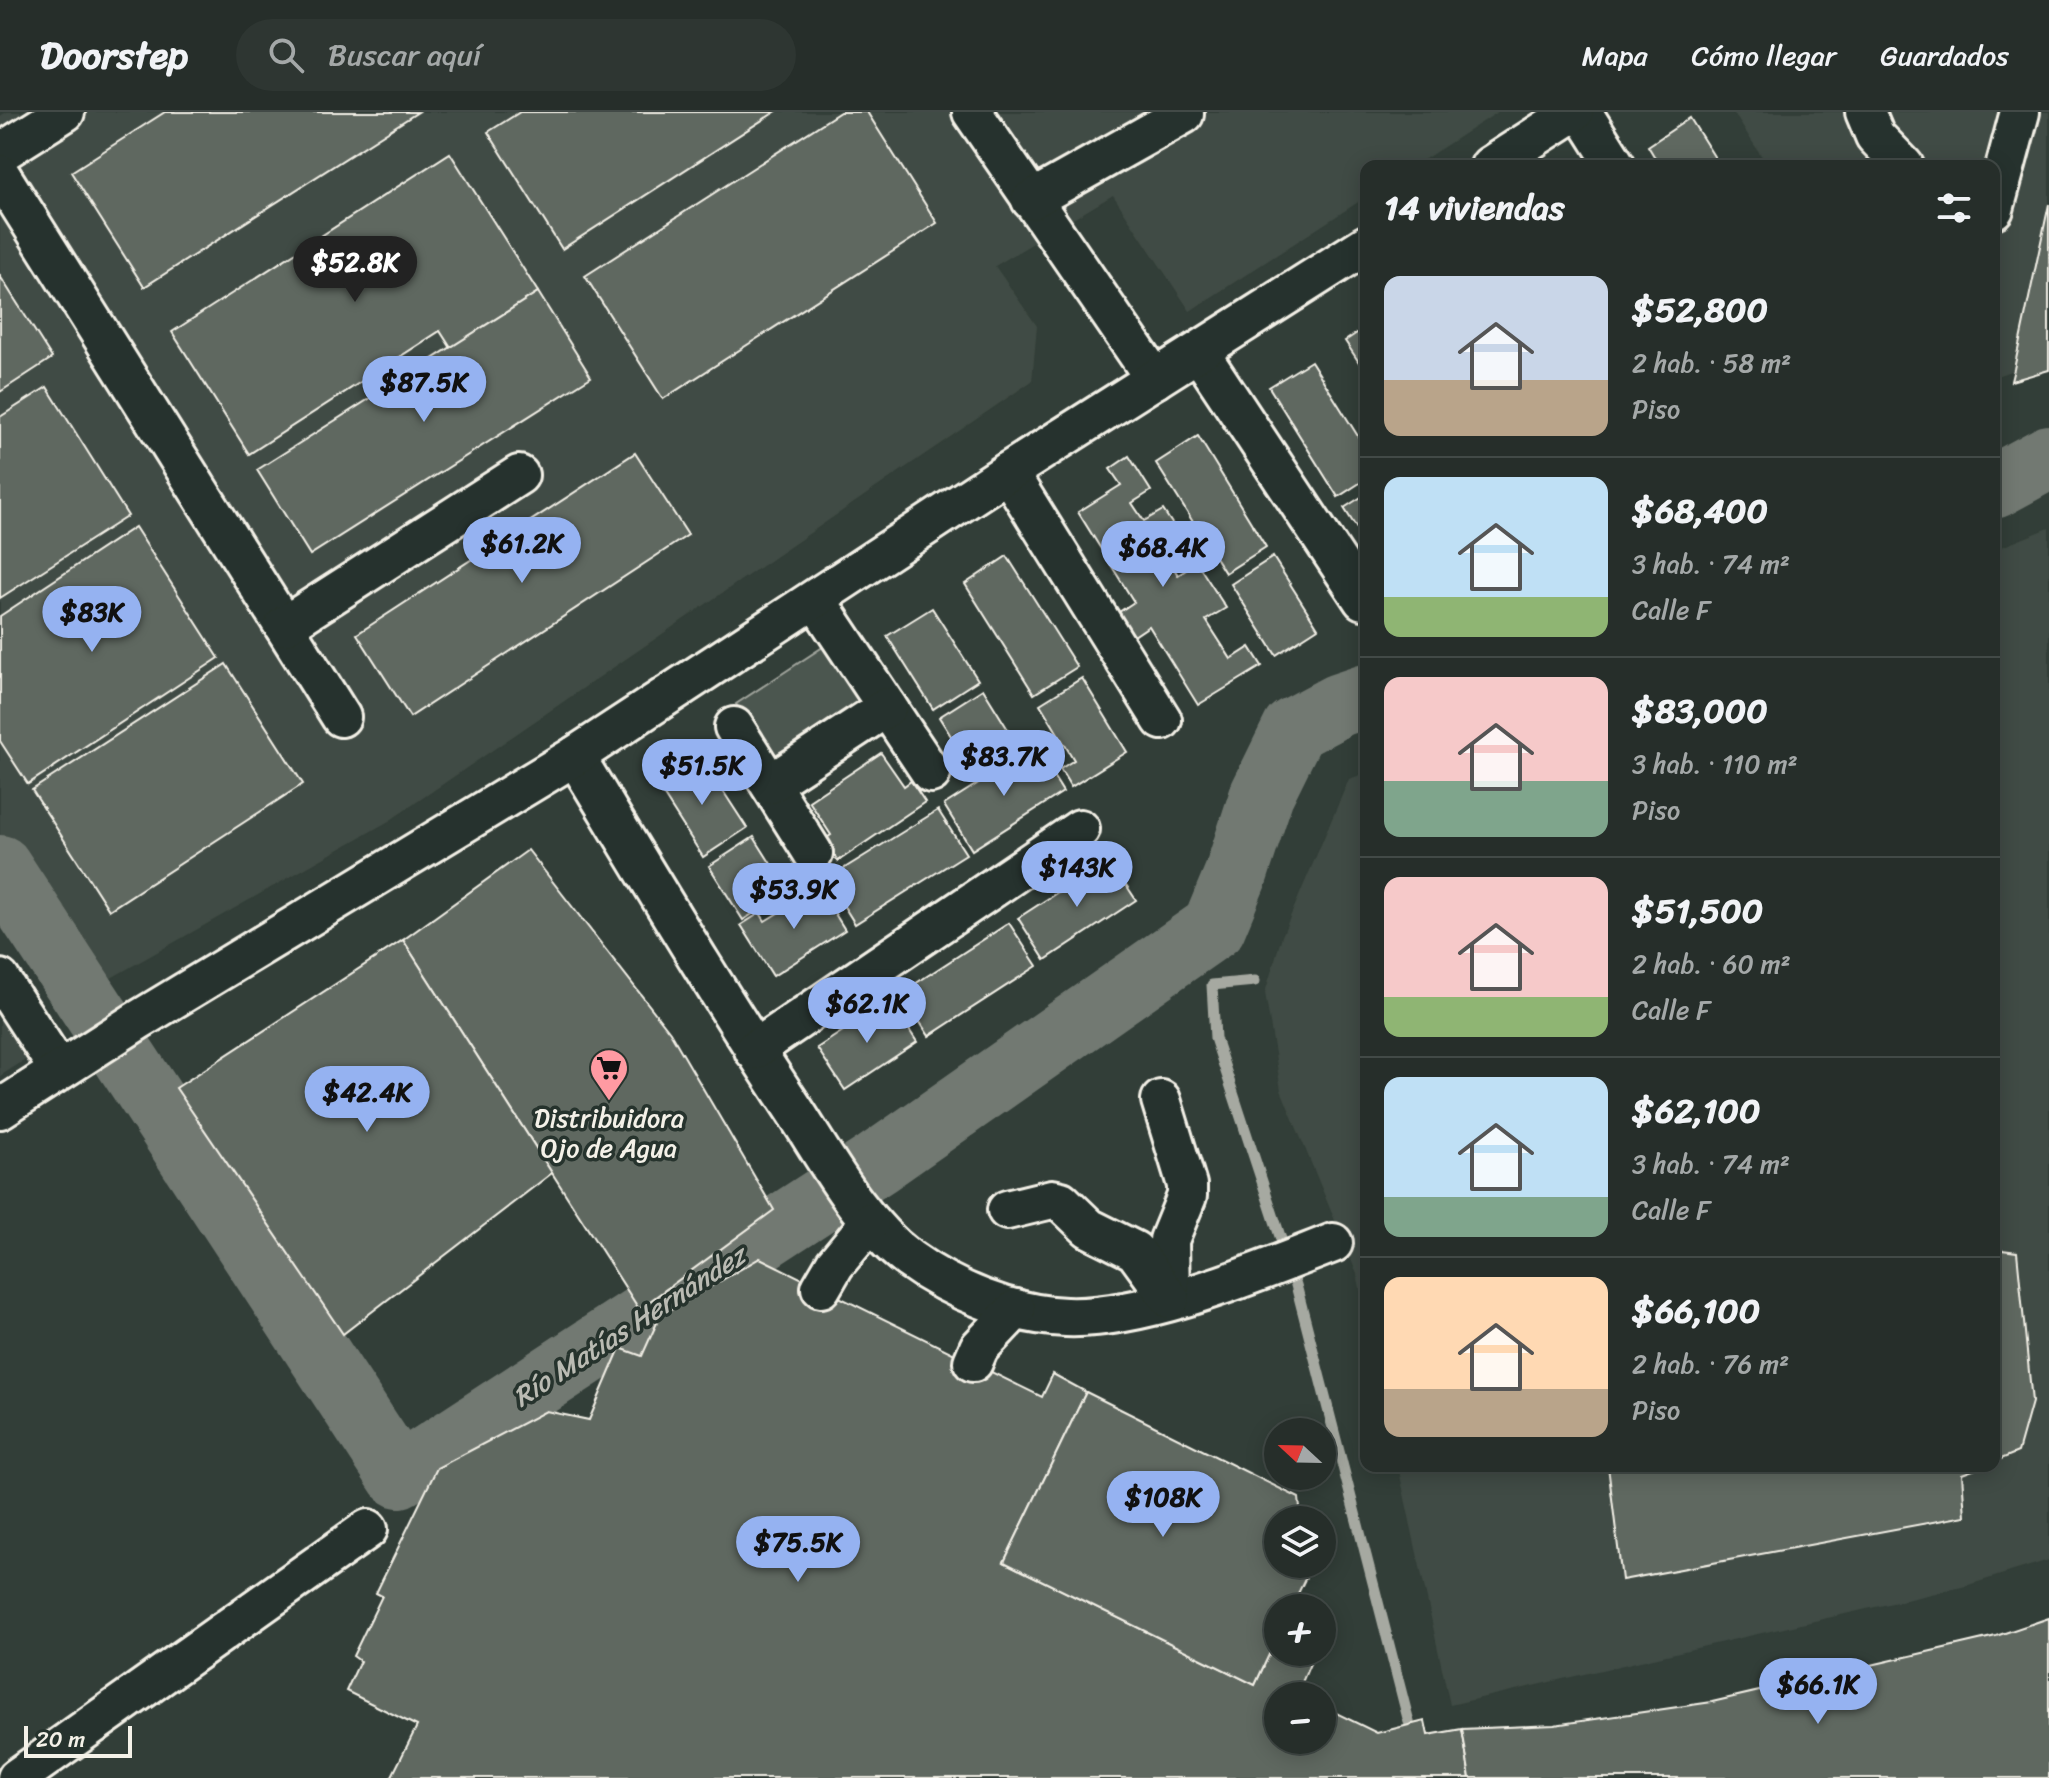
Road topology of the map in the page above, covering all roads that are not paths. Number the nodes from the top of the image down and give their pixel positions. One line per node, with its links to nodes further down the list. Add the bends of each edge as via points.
1 (65, 112): 7 (street)
2 (972, 112): 13 (street)
3 (1865, 112): 10 (street, via 1875,136)
4 (2020, 112): 12 (street)
5 (1184, 114): 13 (street)
6 (1569, 114): 8 (street); 9 (street)
7 (0, 153)
8 (1499, 160)
9 (1611, 160)
10 (1898, 160)
11 (0, 174): 21 (street)
12 (2000, 187)
13 (1031, 200): 16 (street)
14 (1360, 249): 15 (street)
15 (1199, 352): 16 (street); 19 (street)
16 (1155, 379): 17 (street)
17 (1008, 472): 20 (street); 24 (street)
18 (519, 475): 21 (street)
19 (1360, 595)
20 (816, 600): 22 (street); 26 (street)
21 (284, 626): 23 (street)
22 (887, 707): 27 (street); 28 (street)
23 (341, 717)
24 (1162, 720)
25 (734, 727): 28 (street)
26 (575, 756): 32 (street); 33 (street)
27 (931, 773)
28 (770, 784): 30 (street)
29 (1080, 829): 32 (street)
30 (813, 853)
31 (5, 999): 33 (street)
32 (754, 1050): 37 (street)
33 (72, 1062): 35 (street)
34 (1161, 1100): 41 (street, via 1187,1185 1169,1240)
35 (0, 1109)
36 (1007, 1210): 41 (street, via 1061,1201 1089,1228 1135,1251)
37 (863, 1211): 39 (street); 40 (street, via 909,1259)
38 (1328, 1245): 41 (street)
39 (821, 1288)
40 (969, 1294): 42 (street); 42 (street, via 976,1355)
41 (1170, 1299): 42 (street, via 1120,1312 1066,1317)
42 (1016, 1309)
43 (368, 1529): 44 (street)
44 (17, 1778)

